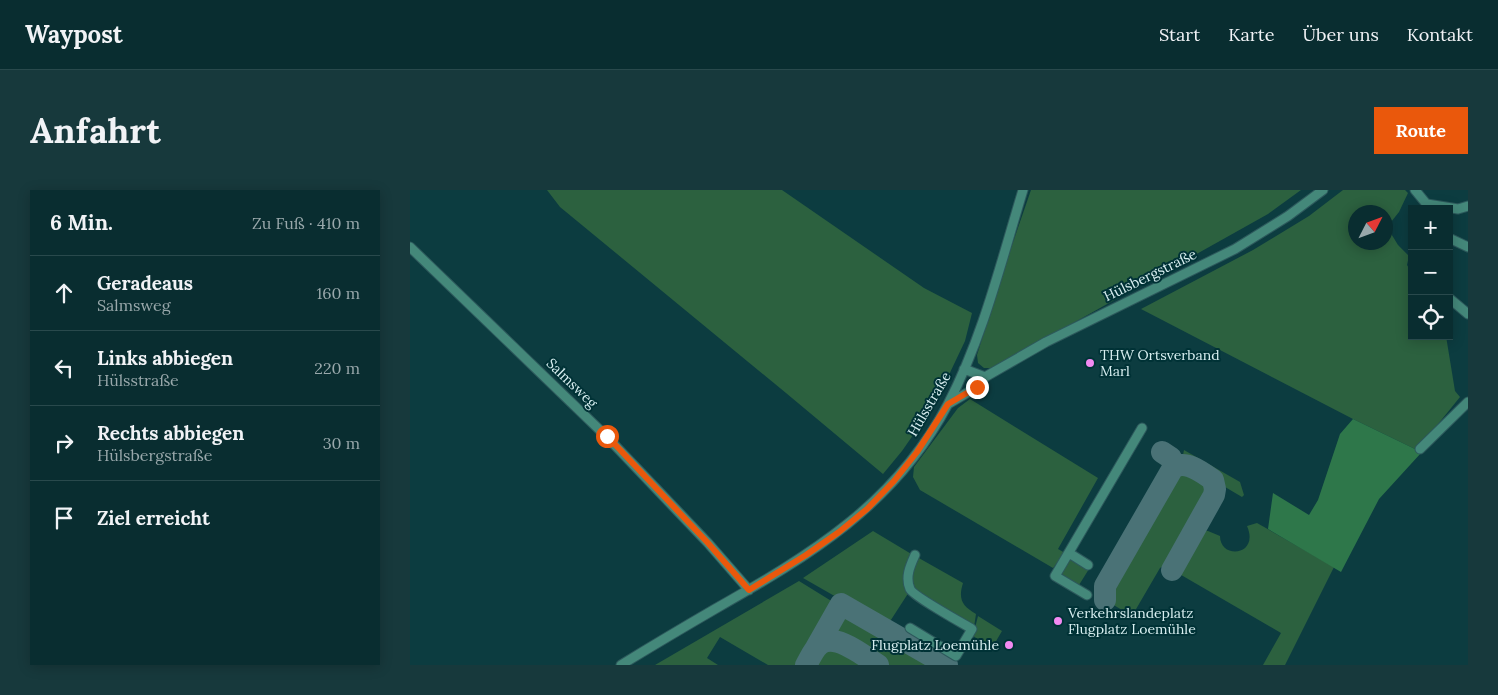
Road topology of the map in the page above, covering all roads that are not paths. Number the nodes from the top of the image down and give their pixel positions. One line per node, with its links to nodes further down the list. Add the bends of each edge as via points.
1 (1023, 190): 12 (street, Hülsstraße)
2 (1323, 190): 13 (street, Hülsbergstraße, via 1235,249 1046,342)
3 (1415, 190): 4 (street)
4 (1427, 205)
5 (1468, 206): 6 (street)
6 (1453, 208)
7 (1453, 240): 9 (street)
8 (410, 247): 21 (street, Salmsweg, via 607,436)
9 (1468, 247)
10 (1453, 301): 11 (street)
11 (1468, 314)
12 (964, 369): 13 (street); 15 (street, Hülsstraße)
13 (985, 377): 15 (street, Hülsbergstraße, via 977,387)
14 (1468, 402): 17 (street)
15 (948, 404): 21 (street, Hülsstraße, via 917,452 867,509 806,555)
16 (1142, 428): 18 (street)
17 (1420, 449)
18 (1069, 554): 20 (street); 22 (street, via 1055,576)
19 (916, 556): 23 (street, via 908,574 912,593 972,629 956,656)
20 (1088, 565)
21 (749, 590): 24 (street, Hülsstraße)
22 (1088, 595)
23 (910, 628)
24 (621, 665)

